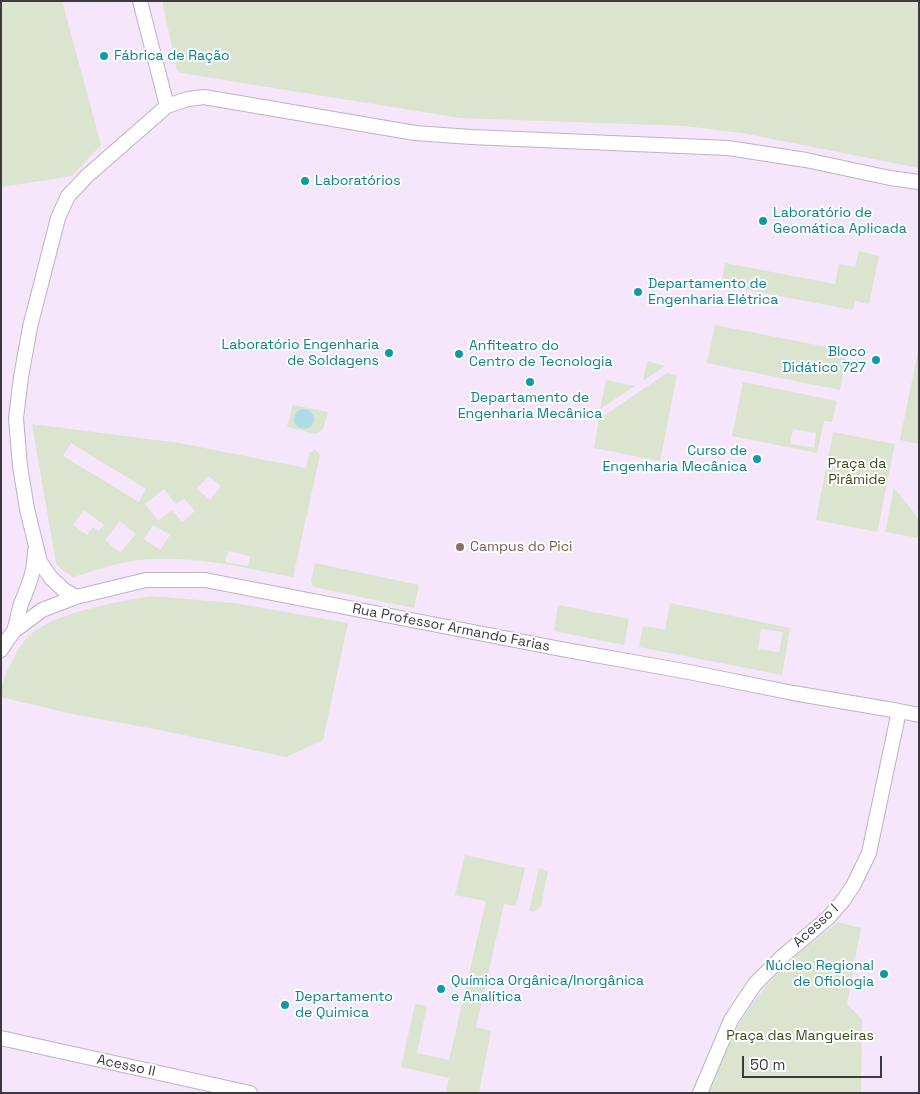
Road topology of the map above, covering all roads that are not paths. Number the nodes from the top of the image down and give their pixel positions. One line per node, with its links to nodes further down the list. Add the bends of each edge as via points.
1 (140, 1): 2 (street)
2 (167, 106): 3 (street, via 204,97 415,133 728,148); 4 (street, via 87,176 68,196 58,218 30,327 16,418 26,509)
3 (919, 182)
4 (35, 541): 5 (street, via 40,562 51,578); 6 (street, via 30,584)
5 (76, 596): 6 (street, Rua Professor Armando Farias, via 42,610); 8 (street, Rua Professor Armando Farias, via 146,580 205,580)
6 (14, 631): 7 (street, Rua Professor Armando Farias)
7 (1, 650)
8 (900, 711): 9 (street, Rua Professor Armando Farias); 12 (street, Acesso I, via 869,854 857,878 828,918 755,984 731,1020)
9 (919, 715)
10 (1, 1038): 11 (street, Acesso II)
11 (250, 1093)
12 (700, 1093)

